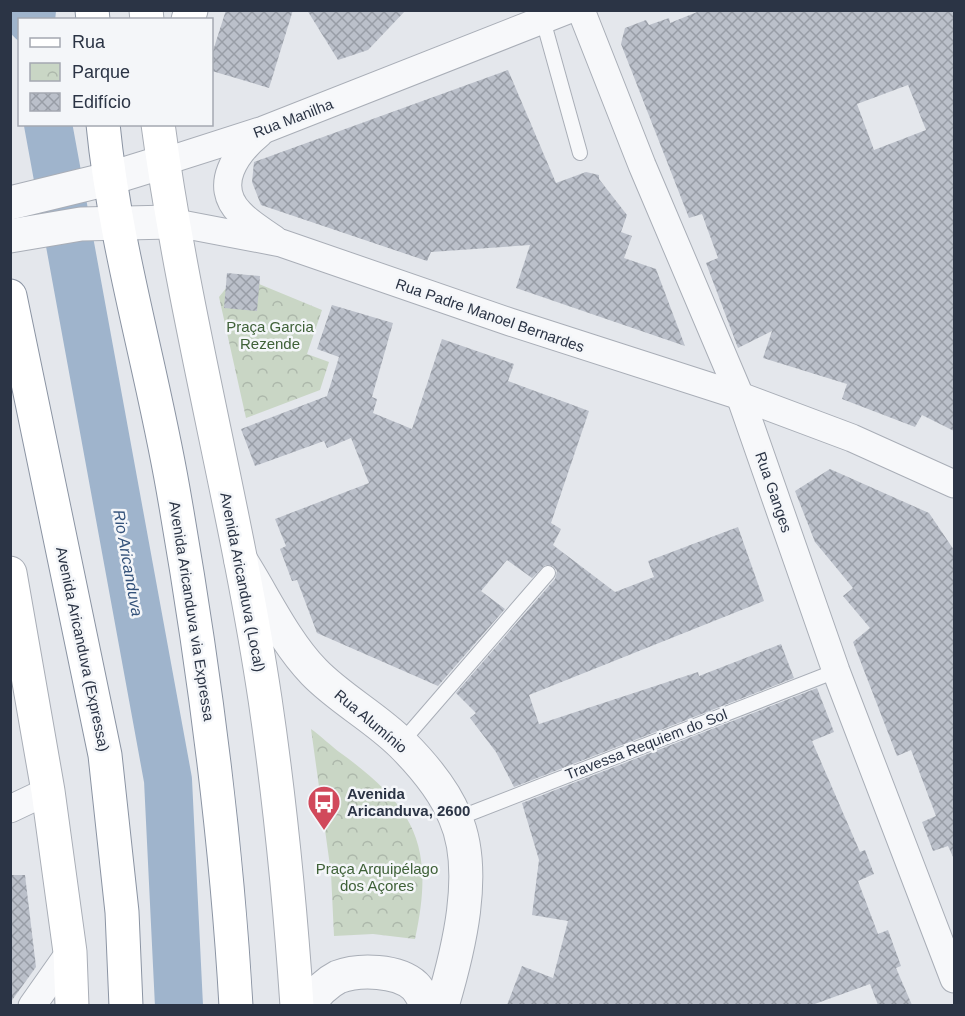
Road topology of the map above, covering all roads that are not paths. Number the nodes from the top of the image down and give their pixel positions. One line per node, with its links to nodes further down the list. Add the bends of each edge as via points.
1 (582, 10): 15 (street, Rua Ganges, via 642,165)
2 (555, 15): 5 (street, Rua Manilha); 6 (lane)
3 (103, 126): 8 (main road)
4 (158, 126): 7 (main road, Avenida Aricanduva (Local))
5 (263, 130): 7 (street, Rua Manilha); 13 (street, via 233,160 229,195 239,213)
6 (580, 153)
7 (163, 162): 8 (street, Rua Manilha); 11 (main road, Avenida Aricanduva (Local))
8 (108, 180): 9 (street, Rua Manilha); 10 (main road)
9 (18, 201)
10 (116, 222): 11 (street, Rua Padre Manoel Bernardes); 12 (street, Rua Padre Manoel Bernardes); 30 (main road, Avenida Aricanduva via Expressa, via 173,487 207,707 230,895)
11 (171, 222): 13 (street, Rua Padre Manoel Bernardes); 17 (main road, Avenida Aricanduva (Local))
12 (22, 234)
13 (280, 243): 15 (street, Rua Padre Manoel Bernardes)
14 (10, 296): 29 (main road, Avenida Aricanduva (Expressa), via 105,755 122,912)
15 (740, 396): 16 (street, Rua Padre Manoel Bernardes, via 852,438); 20 (street, Rua Ganges)
16 (954, 484)
17 (239, 557): 21 (street, Rua Alumínio, via 312,670); 31 (main road, Avenida Aricanduva (Local), via 266,710 288,886)
18 (11, 573): 22 (main road)
19 (548, 573): 21 (lane)
20 (836, 671): 24 (lane, Travessa Requiem do Sol); 26 (street, Rua Ganges)
21 (401, 743): 24 (street, Rua Alumínio, via 427,772)
22 (48, 791): 23 (street); 25 (main road)
23 (10, 809)
24 (456, 819): 34 (street, Rua Alumínio, via 464,853 465,890 459,938)
25 (70, 952): 27 (street); 28 (main road)
26 (954, 979)
27 (32, 1005)
28 (72, 1005)
29 (126, 1005)
30 (236, 1005)
31 (297, 1005)
32 (307, 1005): 33 (street, via 338,977 367,972 394,976 415,986)
33 (428, 1005)
34 (442, 1005)

